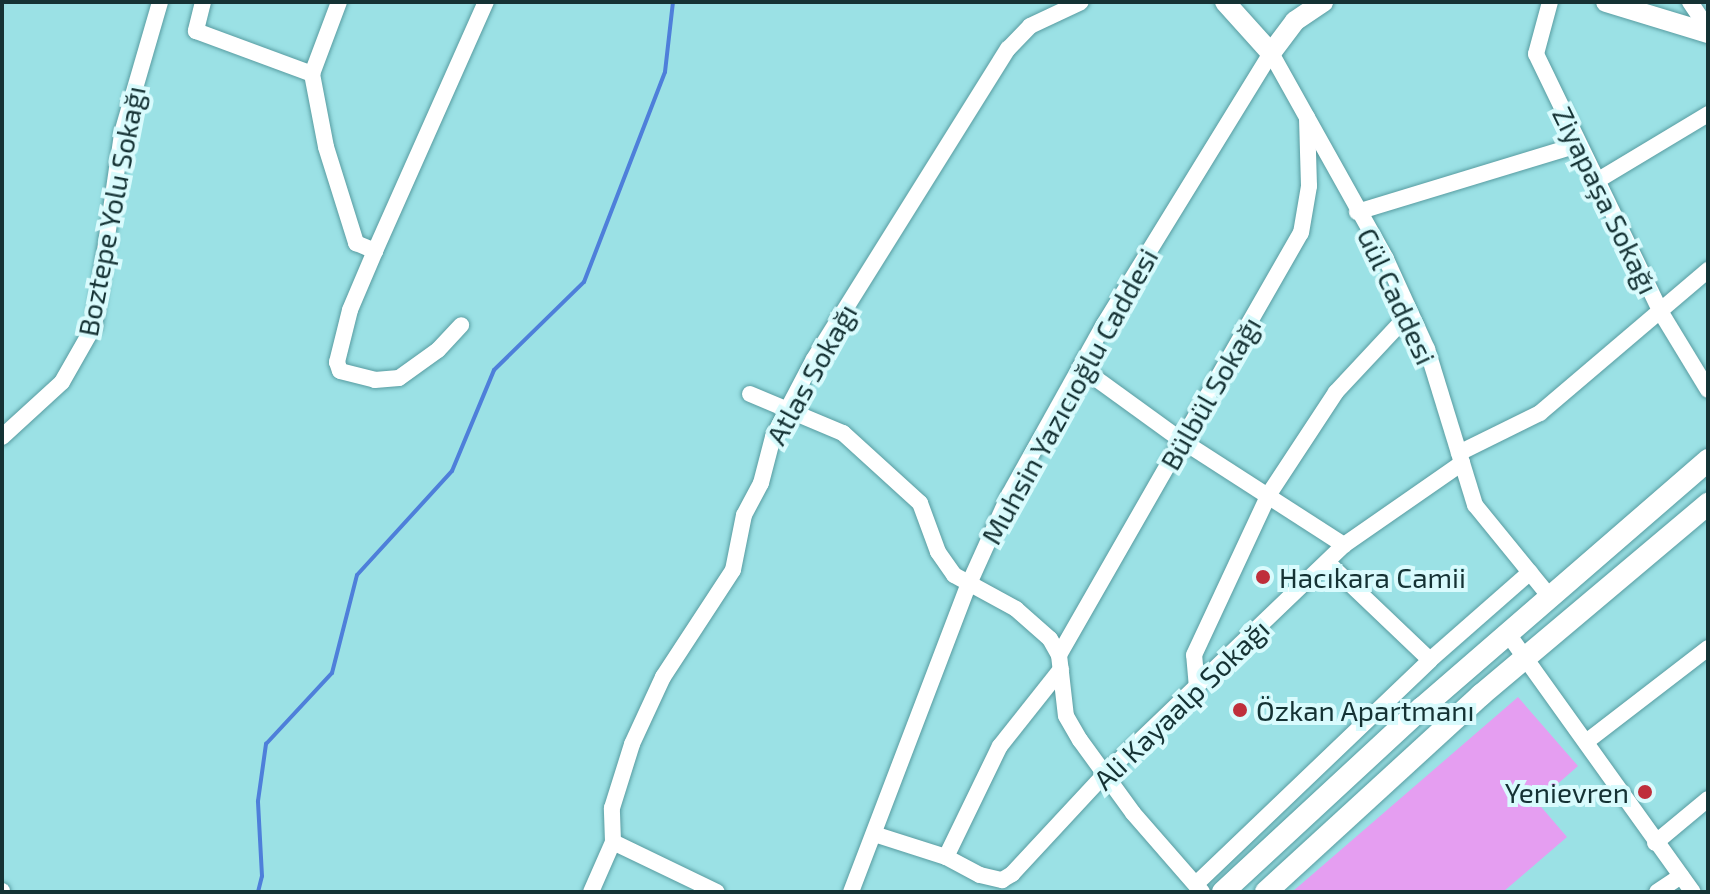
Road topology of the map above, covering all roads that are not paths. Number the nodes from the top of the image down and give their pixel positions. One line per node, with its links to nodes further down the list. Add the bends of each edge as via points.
1 (160, 2): 28 (street, Boztepe Yolu Sokağı, via 122,133 94,326 62,382)
2 (203, 2): 13 (street, via 196,31)
3 (339, 2): 13 (street)
4 (486, 2): 19 (street)
5 (1081, 2): 27 (street, Atlas Sokağı, via 1030,26 1008,49)
6 (1225, 2): 12 (main road, Gül Caddesi)
7 (1323, 2): 12 (main road, via 1295,21)
8 (1550, 2): 16 (street, Ziyapaşa Sokağı, via 1536,54)
9 (1606, 2): 11 (main road)
10 (1690, 2): 11 (street)
11 (1708, 31)
12 (1271, 53): 15 (street, Gül Caddesi); 24 (street, Muhsin Yazıcıoğlu Caddesi)
13 (312, 74): 19 (street, via 326,147 356,243)
14 (1708, 114): 17 (street)
15 (1307, 115): 18 (street, Gül Caddesi); 29 (street, Bülbül Sokağı, via 1309,186 1301,233)
16 (1578, 145): 17 (street, Ziyapaşa Sokağı); 18 (street)
17 (1595, 182): 21 (street, Ziyapaşa Sokağı)
18 (1357, 212): 22 (street, Gül Caddesi)
19 (375, 251): 23 (street, via 339,347 340,371 375,380 399,378 438,350)
20 (1708, 270): 21 (street, Ali Kayaalp Sokağı)
21 (1660, 311): 25 (street, Ziyapaşa Sokağı); 30 (street, Ali Kayaalp Sokağı, via 1540,413)
22 (1410, 313): 30 (street, Gül Caddesi); 32 (street, via 1336,392)
23 (461, 325)
24 (1080, 367): 29 (street); 37 (street, Muhsin Yazıcıoğlu Caddesi, via 1009,495)
25 (1708, 390)
26 (750, 394): 27 (street)
27 (786, 412): 37 (street, via 843,433 905,488 920,503 938,552); 49 (street, Atlas Sokağı, via 744,515 733,570 663,677 632,744 612,808)
28 (2, 437)
29 (1181, 440): 32 (street); 43 (street, Bülbül Sokağı)
30 (1460, 458): 34 (street, Ali Kayaalp Sokağı); 36 (street, Gül Caddesi, via 1475,505)
31 (1708, 460): 38 (highway)
32 (1269, 494): 34 (street); 44 (street, via 1194,655)
33 (1708, 504): 41 (highway)
34 (1344, 545): 35 (street, Ali Kayaalp Sokağı)
35 (1327, 562): 42 (street); 44 (street, Ali Kayaalp Sokağı)
36 (1530, 572): 38 (street, Gül Caddesi); 42 (street)
37 (968, 586): 43 (street, via 1034,622); 48 (street, Muhsin Yazıcıoğlu Caddesi)
38 (1550, 597): 39 (highway)
39 (1508, 634): 41 (street); 60 (highway)
40 (1708, 648): 45 (street)
41 (1525, 657): 45 (street); 56 (highway)
42 (1430, 660): 55 (street)
43 (1060, 662): 46 (street, via 1066,716); 51 (street, Bülbül Sokağı, via 1000,746)
44 (1197, 688): 46 (street, Ali Kayaalp Sokağı)
45 (1586, 742): 50 (street)
46 (1105, 774): 53 (street, Ali Kayaalp Sokağı, via 1012,874); 55 (street)
47 (1708, 799): 50 (street)
48 (874, 834): 51 (street); 59 (street, Muhsin Yazıcıoğlu Caddesi)
49 (613, 842): 57 (street); 58 (street)
50 (1655, 843): 52 (street)
51 (946, 857): 53 (street)
52 (1681, 876): 61 (street); 62 (street)
53 (990, 885)
54 (1708, 886): 62 (street)
55 (1199, 888)
56 (1271, 889)
57 (591, 892)
58 (717, 892)
59 (851, 892)
60 (1223, 892)
61 (1657, 892)
62 (1693, 892)

